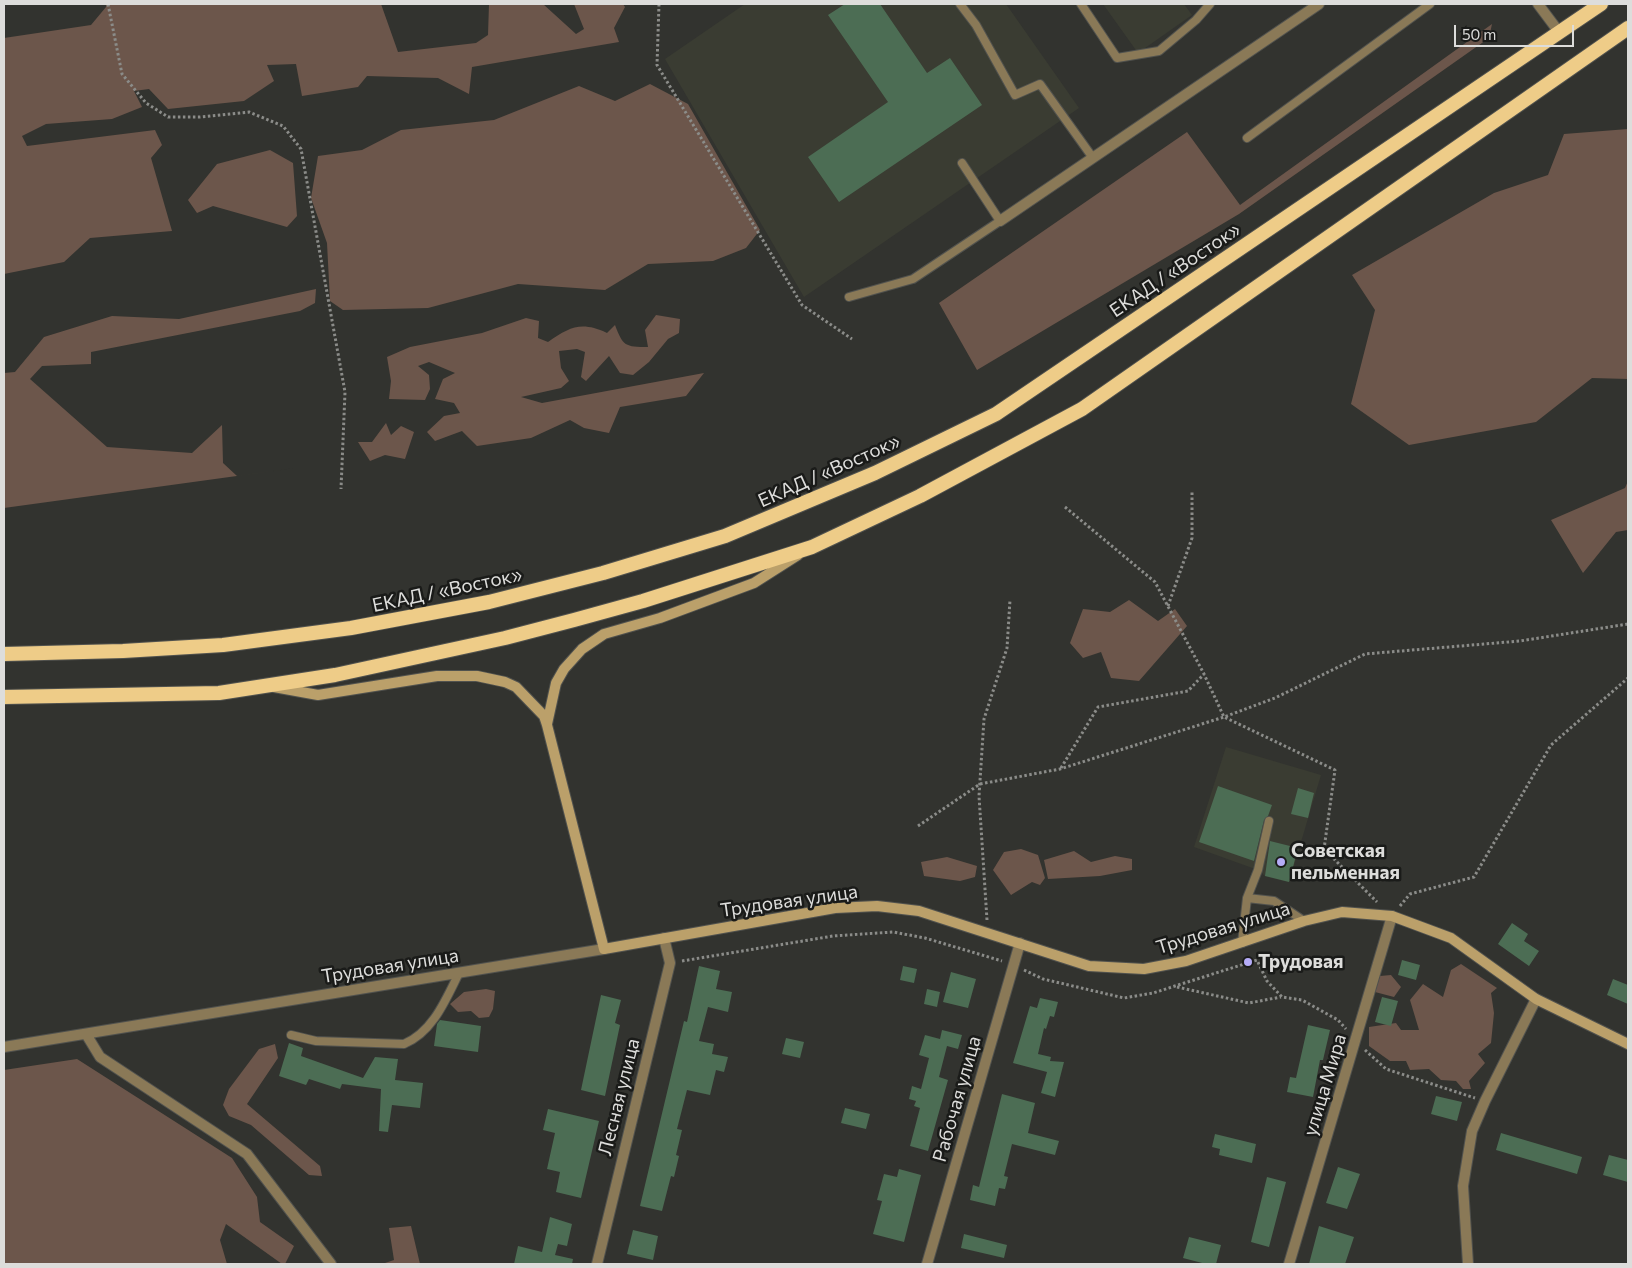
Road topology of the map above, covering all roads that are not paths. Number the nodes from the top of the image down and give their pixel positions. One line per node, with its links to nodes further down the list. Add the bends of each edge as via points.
1 (960, 4): 11 (lane, via 976,25 1015,95 1040,84)
2 (1081, 4): 3 (lane, via 1117,58 1159,51)
3 (1210, 4)
4 (1318, 4): 11 (street)
5 (1430, 4): 10 (lane)
6 (1538, 4): 9 (street)
7 (1601, 4): 9 (highway, ЕКАД / «Восток»)
8 (1628, 28): 15 (highway, via 1082,409 920,496)
9 (1559, 32): 16 (highway, ЕКАД / «Восток», via 996,414 875,473 725,536 490,602 351,628 223,645)
10 (1247, 138)
11 (1093, 158): 13 (street)
12 (962, 163): 13 (lane)
13 (1000, 221): 14 (lane, via 913,279)
14 (849, 297)
15 (812, 547): 17 (highway, via 574,620 402,661); 19 (main road, via 754,583 660,618 604,634 589,644 564,668 556,683)
16 (4, 654)
17 (272, 687): 18 (highway, via 219,693); 19 (main road, via 318,695 437,676 477,676 516,687 544,716)
18 (4, 697)
19 (547, 725): 27 (main road)
20 (1269, 821): 21 (lane, via 1258,870)
21 (1247, 898): 23 (lane, via 1274,901); 26 (lane)
22 (1392, 916): 23 (main road, Трудовая улица, via 1342,912); 29 (main road, Трудовая улица, via 1451,938); 37 (street, улица Мира)
23 (1304, 921): 26 (main road, Трудовая улица)
24 (664, 938): 25 (main road, Трудовая улица, via 835,908 878,906 919,911); 27 (main road, Трудовая улица); 35 (street, Лесная улица, via 670,963)
25 (1020, 943): 26 (main road, Трудовая улица, via 1089,966 1144,969 1186,961); 36 (street, Рабочая улица)
26 (1242, 943)
27 (604, 949): 28 (street, Трудовая улица)
28 (459, 973): 30 (street, Трудовая улица); 31 (lane, via 433,1020 415,1039 404,1044 316,1041)
29 (1536, 999): 32 (main road, Трудовая улица); 38 (street, via 1472,1131 1463,1186)
30 (86, 1034): 33 (street, Трудовая улица); 34 (street, via 100,1056 248,1154)
31 (291, 1035)
32 (1628, 1044)
33 (4, 1047)
34 (331, 1264)
35 (597, 1264)
36 (927, 1264)
37 (1289, 1264)
38 (1468, 1264)

